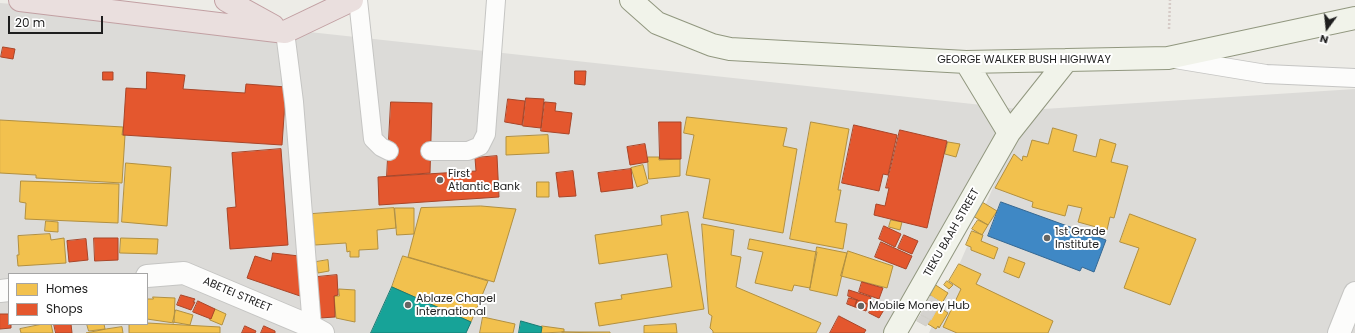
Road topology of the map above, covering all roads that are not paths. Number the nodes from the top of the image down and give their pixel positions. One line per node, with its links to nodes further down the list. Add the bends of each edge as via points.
1 (20, 0): 8 (highway)
2 (226, 0): 8 (highway)
3 (352, 0): 8 (highway)
4 (358, 0): 14 (lane, via 373,139)
5 (496, 0): 15 (lane, via 486,134 480,146 468,151)
6 (631, 0): 11 (street, GEORGE WALKER BUSH HIGHWAY, via 657,23 712,45 730,49)
7 (1355, 18): 9 (street, GEORGE WALKER BUSH HIGHWAY)
8 (285, 32): 18 (lane)
9 (1168, 58): 10 (street, GEORGE WALKER BUSH HIGHWAY); 12 (lane, via 1266,74)
10 (1067, 60): 11 (street, GEORGE WALKER BUSH HIGHWAY); 13 (street, TIEKU BAAH STREET)
11 (966, 62): 13 (street)
12 (1355, 78)
13 (1009, 134): 19 (street, TIEKU BAAH STREET)
14 (388, 151)
15 (430, 151)
16 (148, 276): 18 (street, ABETEI STREET, via 184,273)
17 (1355, 293): 20 (street)
18 (318, 330)
19 (895, 333)
20 (1339, 333)

